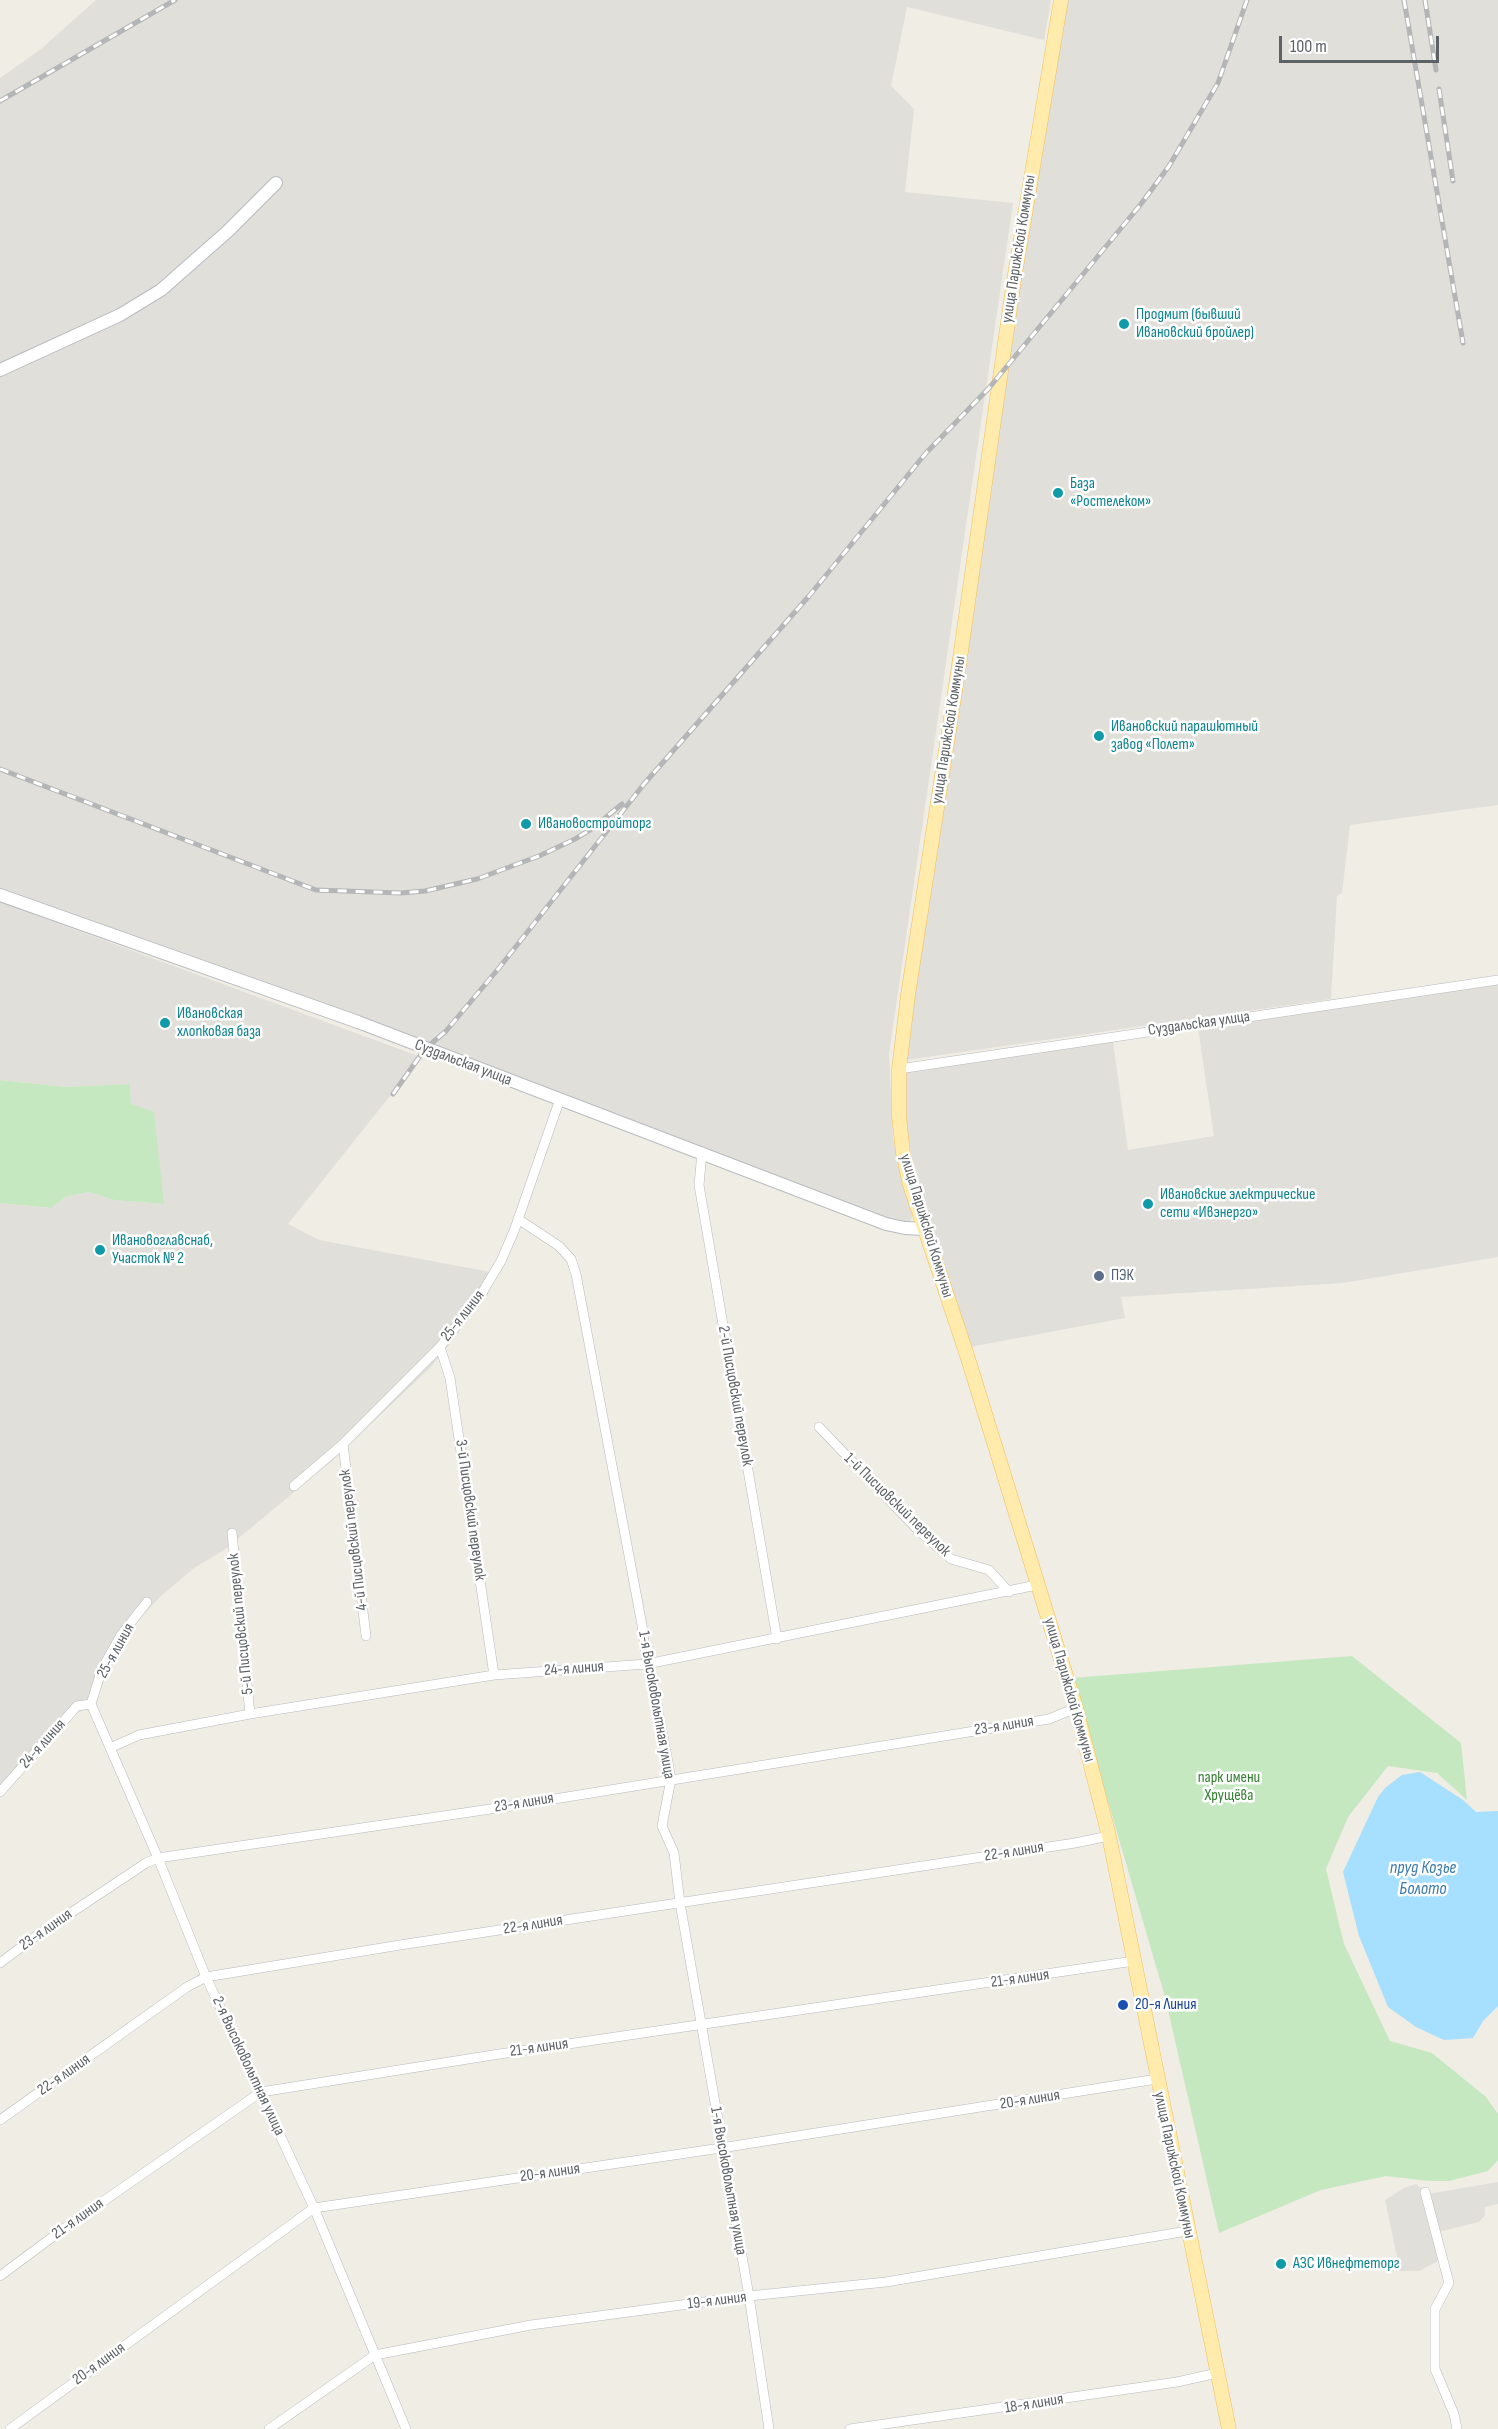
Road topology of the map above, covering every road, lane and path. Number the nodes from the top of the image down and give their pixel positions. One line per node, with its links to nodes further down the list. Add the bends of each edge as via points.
1 (1061, 0): 6 (main road, улица Парижской Коммуны, via 1014,280)
2 (276, 183): 3 (main road, via 161,290 120,315)
3 (0, 369)
4 (0, 894): 7 (main road, Суздальская улица, via 192,961)
5 (1498, 980): 6 (street, Суздальская улица)
6 (899, 1069): 10 (main road, улица Парижской Коммуны, via 903,1153)
7 (560, 1099): 8 (main road, Суздальская улица); 9 (street, 25-я линия)
8 (702, 1152): 10 (main road, Суздальская улица, via 886,1224); 20 (street, 2-й Писцовский переулок, via 699,1185)
9 (518, 1219): 11 (street, 25-я линия, via 501,1261 482,1293); 21 (street, 1-я Высоковольтная улица, via 559,1246 571,1259 576,1274)
10 (925, 1228): 16 (main road, улица Парижской Коммуны)
11 (440, 1347): 13 (street, 25-я линия); 22 (street, 3-й Писцовский переулок, via 450,1378)
12 (819, 1427): 17 (street, 1-й Писцовский переулок, via 951,1559 989,1570)
13 (343, 1444): 14 (street, 25-я линия); 19 (street, 4-й Писцовский переулок)
14 (294, 1486)
15 (232, 1533): 25 (street, 5-й Писцовский переулок)
16 (1037, 1585): 17 (street, 24-я линия); 24 (main road, улица Парижской Коммуны)
17 (1010, 1592): 20 (street, 24-я линия)
18 (147, 1602): 23 (street, 25-я линия, via 121,1635 102,1669)
19 (366, 1636)
20 (777, 1639): 21 (street, 24-я линия)
21 (647, 1664): 22 (street, 24-я линия); 27 (street, 1-я Высоковольтная улица)
22 (494, 1675): 25 (street, 24-я линия)
23 (91, 1704): 26 (street, 2-я Высоковольтная улица); 28 (street, 24-я линия, via 77,1706)
24 (1076, 1708): 27 (street, 23-я линия, via 1049,1719); 29 (main road, улица Парижской Коммуны)
25 (250, 1714): 26 (street, 24-я линия, via 139,1735)
26 (110, 1748): 30 (street, 2-я Высоковольтная улица)
27 (671, 1779): 30 (street, 23-я линия); 31 (street, 1-я Высоковольтная улица, via 662,1826 674,1853)
28 (0, 1792)
29 (1109, 1836): 31 (street, 22-я линия); 32 (main road, улица Парижской Коммуны)
30 (159, 1858): 33 (street, 23-я линия, via 36,1936); 34 (street, 2-я Высоковольтная улица)
31 (680, 1903): 34 (street, 22-я линия); 35 (street, 1-я Высоковольтная улица)
32 (1134, 1961): 35 (street, 21-я линия); 36 (main road, улица Парижской Коммуны)
33 (0, 1964)
34 (206, 1977): 37 (street, 2-я Высоковольтная улица); 38 (street, 22-я линия)
35 (701, 2025): 37 (street, 21-я линия); 39 (street, 1-я Высоковольтная улица)
36 (1157, 2079): 39 (street, 20-я линия); 42 (main road, улица Парижской Коммуны)
37 (261, 2092): 41 (street, 2-я Высоковольтная улица); 43 (street, 21-я линия)
38 (0, 2120)
39 (721, 2148): 41 (street, 20-я линия); 44 (street, 1-я Высоковольтная улица)
40 (1425, 2192): 53 (street, via 1449,2283 1435,2310 1436,2369)
41 (314, 2208): 45 (street, 2-я Высоковольтная улица); 47 (street, 20-я линия)
42 (1187, 2231): 44 (street, 19-я линия, via 886,2282); 46 (main road, улица Парижской Коммуны)
43 (0, 2276)
44 (749, 2296): 45 (street, 19-я линия, via 531,2325); 50 (street, 1-я Высоковольтная улица)
45 (375, 2355): 48 (street, 19-я линия); 49 (street, 2-я Высоковольтная улица)
46 (1217, 2373): 51 (street, 18-я линия, via 1165,2384); 52 (main road, улица Парижской Коммуны)
47 (10, 2429)
48 (269, 2429)
49 (406, 2429)
50 (769, 2429)
51 (850, 2429)
52 (1229, 2429)
53 (1457, 2429)

